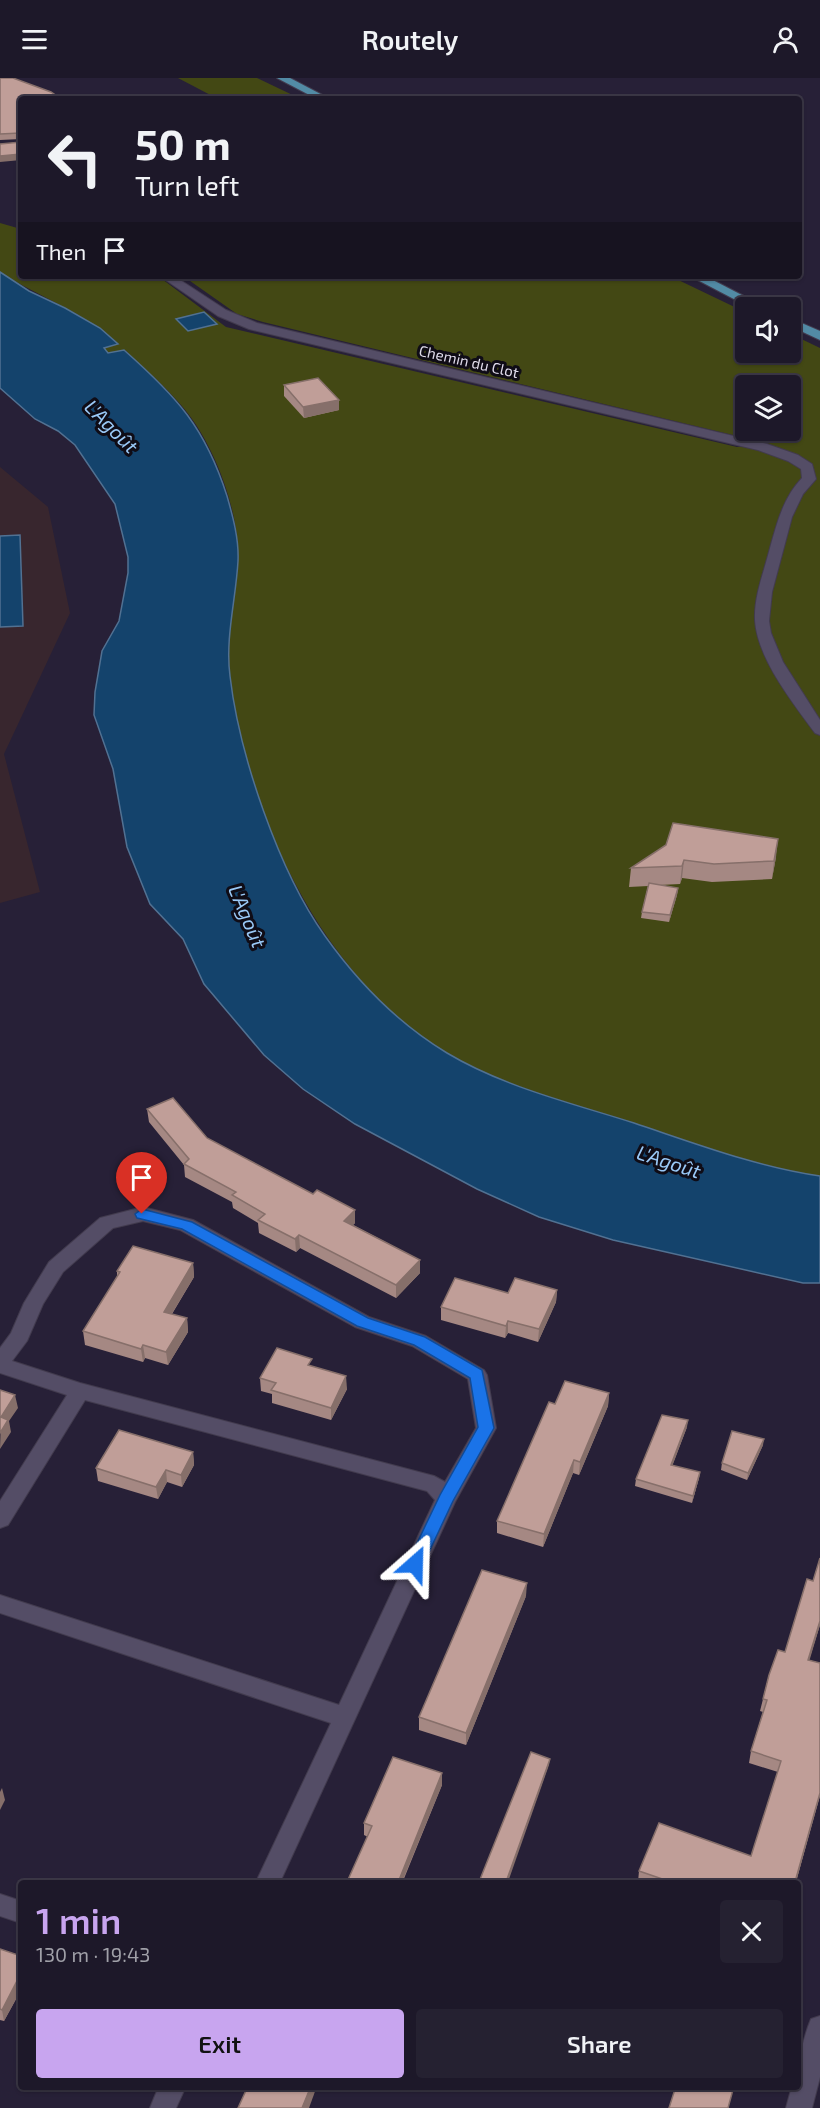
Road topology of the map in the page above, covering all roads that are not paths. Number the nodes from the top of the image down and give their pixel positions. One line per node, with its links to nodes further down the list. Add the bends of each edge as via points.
1 (282, 78): 2 (main road)
2 (319, 96)
3 (171, 279): 8 (street, Chemin du Clot, via 222,313 253,326 777,452 796,471 797,489 786,514 762,621 781,669)
4 (702, 279): 5 (main road)
5 (739, 297)
6 (801, 326): 7 (main road)
7 (820, 336)
8 (820, 730)
9 (0, 1364): 10 (street); 11 (street, via 20,1336 34,1303 56,1268 107,1223 142,1214 186,1225 362,1322 419,1341 477,1375 486,1428)
10 (80, 1391): 11 (street, via 434,1484); 12 (street)
11 (446, 1499): 14 (street)
12 (0, 1520)
13 (0, 1604): 14 (street)
14 (345, 1717): 15 (street)
15 (269, 1880)
16 (0, 1905): 17 (street)
17 (18, 1911)
18 (820, 2028): 21 (street)
19 (171, 2090): 20 (street)
20 (163, 2108)
21 (799, 2108)

